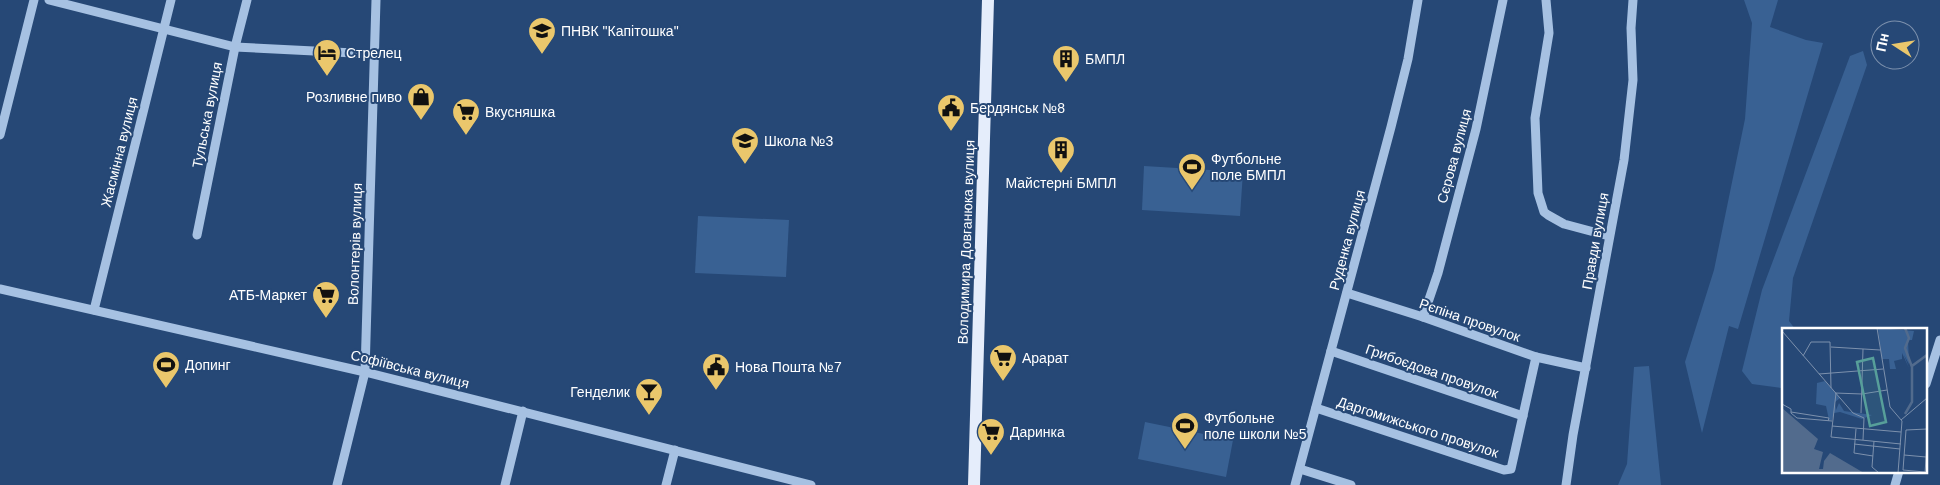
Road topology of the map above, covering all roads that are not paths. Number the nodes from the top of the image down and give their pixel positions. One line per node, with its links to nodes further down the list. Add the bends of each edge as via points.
1 (34, 0): 14 (street)
2 (49, 0): 11 (street)
3 (171, 0): 11 (street, Жасмінна вулиця)
4 (247, 0): 12 (street, Тульська вулиця)
5 (376, 0): 13 (street, Волонтерів вулиця)
6 (988, 0): 37 (main road, Володимира Довганюка вулиця)
7 (1418, 0): 18 (street, Руденка вулиця, via 1408,59)
8 (1503, 0): 20 (street, Сєрова вулиця, via 1476,129)
9 (1546, 0): 16 (street, via 1549,33 1535,118 1538,192 1548,215 1564,224)
10 (1633, 0): 16 (street, Правди вулиця, via 1631,107)
11 (163, 29): 12 (street); 19 (street, Жасмінна вулиця)
12 (235, 47): 13 (street); 15 (street, Тульська вулиця)
13 (374, 54): 25 (street, Волонтерів вулиця)
14 (0, 136)
15 (197, 235)
16 (1609, 236): 24 (street, Правди вулиця)
17 (0, 289): 19 (street, Софіївська вулиця)
18 (1347, 293): 20 (street, Рєпіна провулок); 22 (street, Руденка вулиця)
19 (94, 310): 25 (street, Софіївська вулиця)
20 (1424, 317): 23 (street, Рєпіна провулок)
21 (1939, 344): 26 (street)
22 (1331, 351): 27 (street, Руденка вулиця); 29 (street, Грибоєдова провулок)
23 (1536, 358): 24 (street, Рєпіна провулок); 29 (street)
24 (1586, 368): 40 (street, Правди вулиця)
25 (365, 372): 28 (street, Софіївська вулиця); 33 (street, Волонтерів вулиця)
26 (1928, 378)
27 (1316, 408): 29 (street, Даргомижського провулок, via 1504,470 1511,469); 31 (street, Руденка вулиця)
28 (523, 412): 30 (street, Софіївська вулиця); 34 (street)
29 (1523, 416)
30 (675, 450): 35 (street); 36 (street, Софіївська вулиця)
31 (1300, 469): 38 (street, Руденка вулиця); 39 (street)
32 (1900, 472): 41 (street)
33 (337, 485)
34 (505, 485)
35 (666, 485)
36 (810, 485)
37 (974, 485)
38 (1295, 485)
39 (1351, 485)
40 (1566, 485)
41 (1895, 485)

